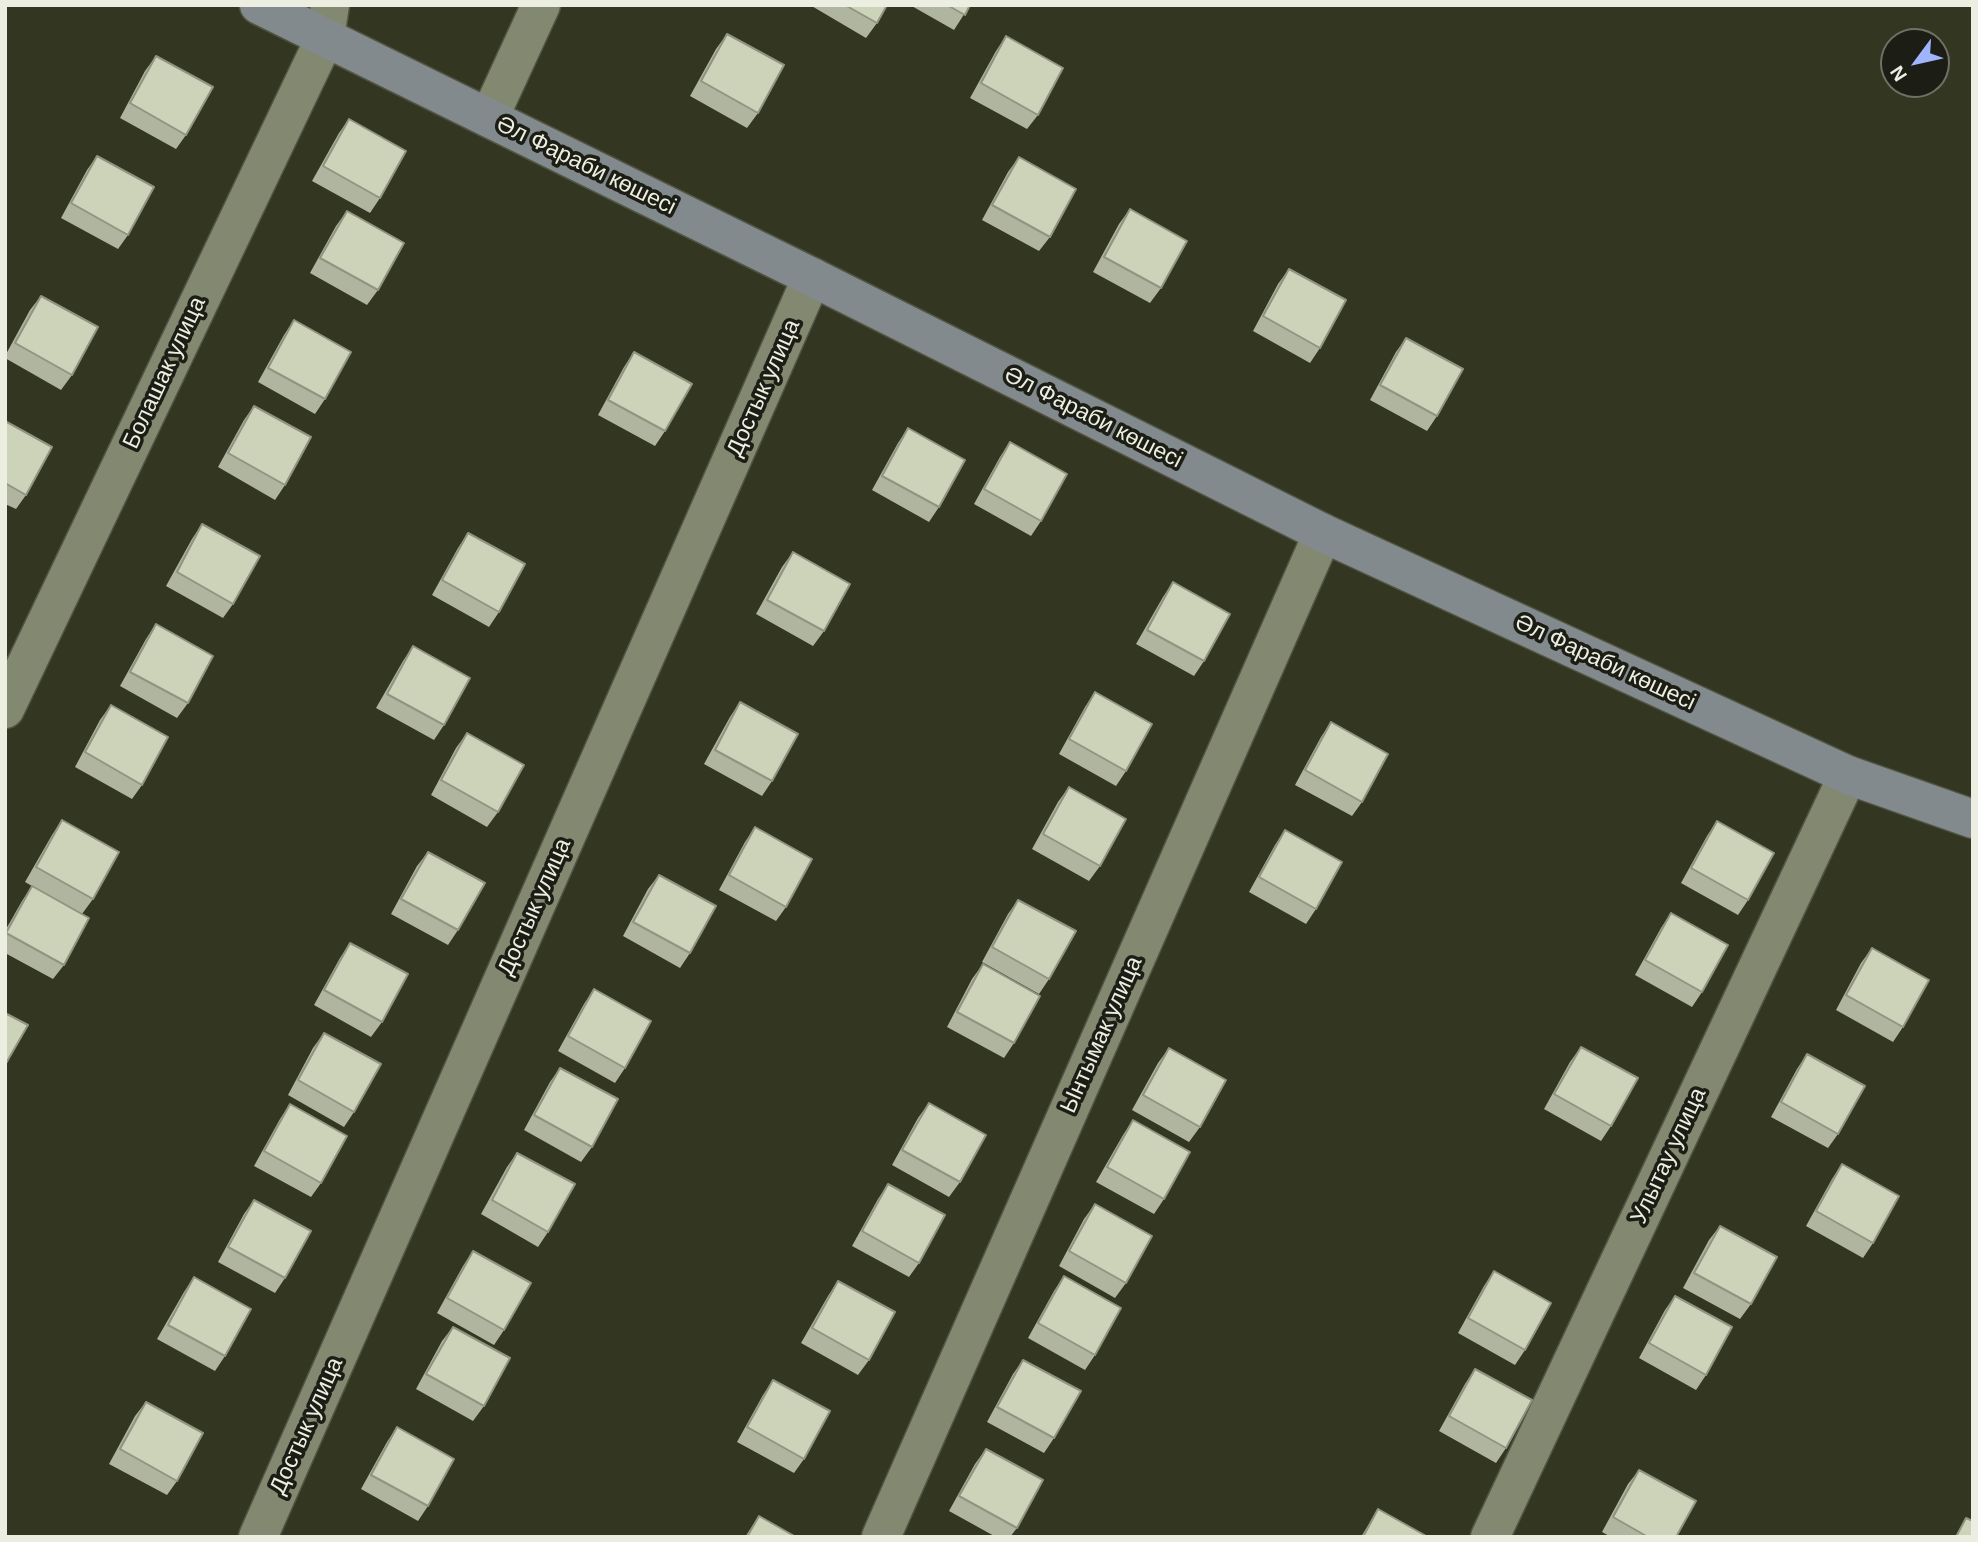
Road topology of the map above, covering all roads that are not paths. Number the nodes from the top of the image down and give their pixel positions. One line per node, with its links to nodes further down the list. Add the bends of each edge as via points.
1 (259, 5): 3 (street, Әл Фараби көшесі)
2 (541, 5): 4 (street)
3 (328, 21): 4 (street, Әл Фараби көшесі); 7 (street, Болашак улица)
4 (488, 118): 5 (street, Әл Фараби көшесі)
5 (813, 277): 6 (street, Әл Фараби көшесі); 10 (street, Достык улица)
6 (1323, 533): 8 (street, Әл Фараби көшесі); 11 (street, Ынтымак улица)
7 (5, 709)
8 (1848, 775): 9 (street, Әл Фараби көшесі); 12 (street, Улытау улица)
9 (1956, 813)
10 (258, 1537)
11 (881, 1537)
12 (1490, 1537)

